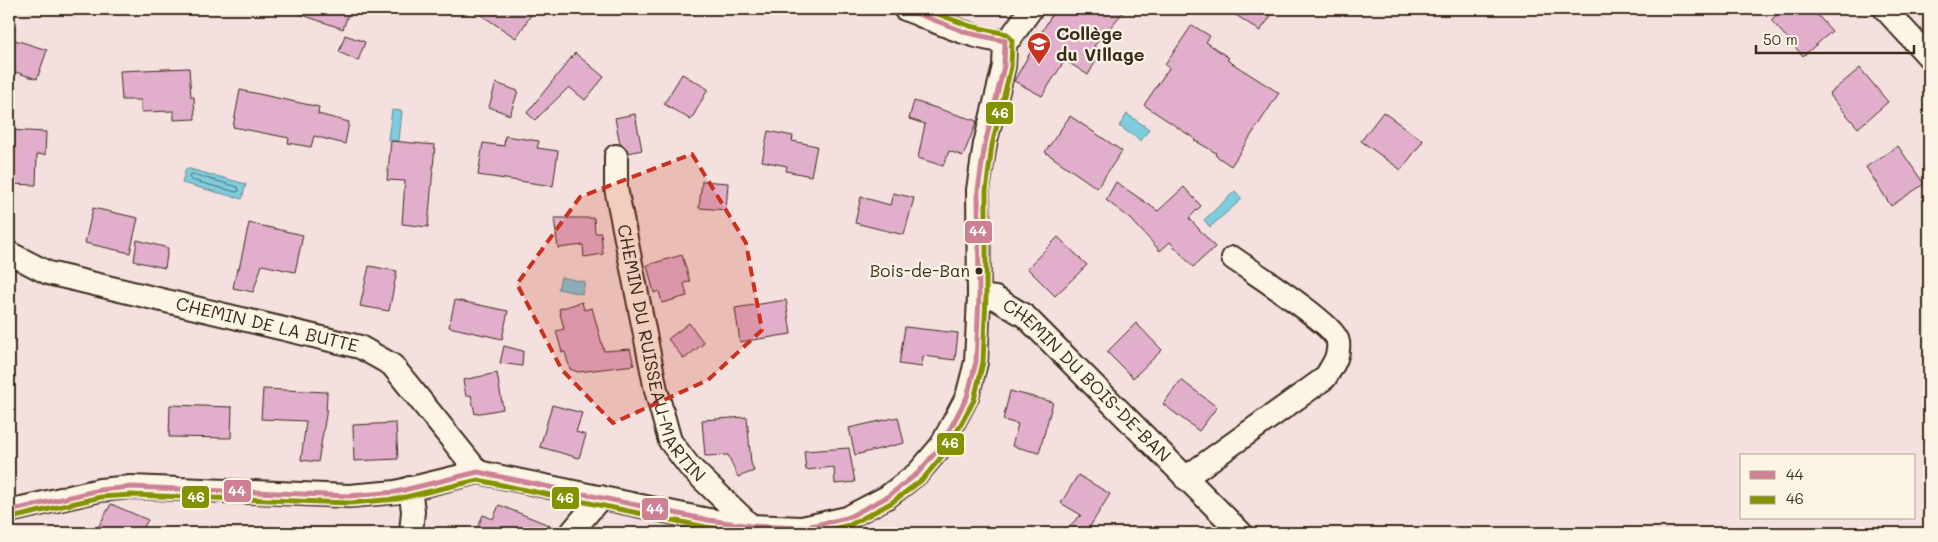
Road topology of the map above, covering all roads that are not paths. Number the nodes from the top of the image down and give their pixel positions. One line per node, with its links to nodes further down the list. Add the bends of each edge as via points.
1 (905, 9): 4 (street, via 957,29)
2 (1031, 9): 4 (street)
3 (1884, 9): 5 (street)
4 (1005, 41): 9 (street, via 1004,66 978,190)
5 (1929, 57)
6 (616, 156): 15 (street, CHEMIN DU RUISSEAU-MARTIN, via 616,188 656,390 670,441 689,466)
7 (9, 254): 10 (street, CHEMIN DE LA BUTTE, via 48,272 360,347 392,365)
8 (1233, 258): 11 (street, CHEMIN DU BOIS-DE-BAN, via 1326,325 1338,340 1337,358 1325,378)
9 (979, 296): 11 (street, CHEMIN DU BOIS-DE-BAN, via 995,298 1025,316); 16 (street, via 976,362 967,397 941,446 918,473 888,497 847,518)
10 (478, 472): 12 (street); 13 (street)
11 (1185, 478): 19 (street, CHEMIN DU BOIS-DE-BAN)
12 (410, 488): 14 (street, via 349,496 131,487 100,490); 17 (street, via 413,511)
13 (601, 497): 15 (street); 18 (street)
14 (9, 511)
15 (751, 526): 16 (street)
16 (802, 531)
17 (410, 533)
18 (571, 533)
19 (1241, 533)

